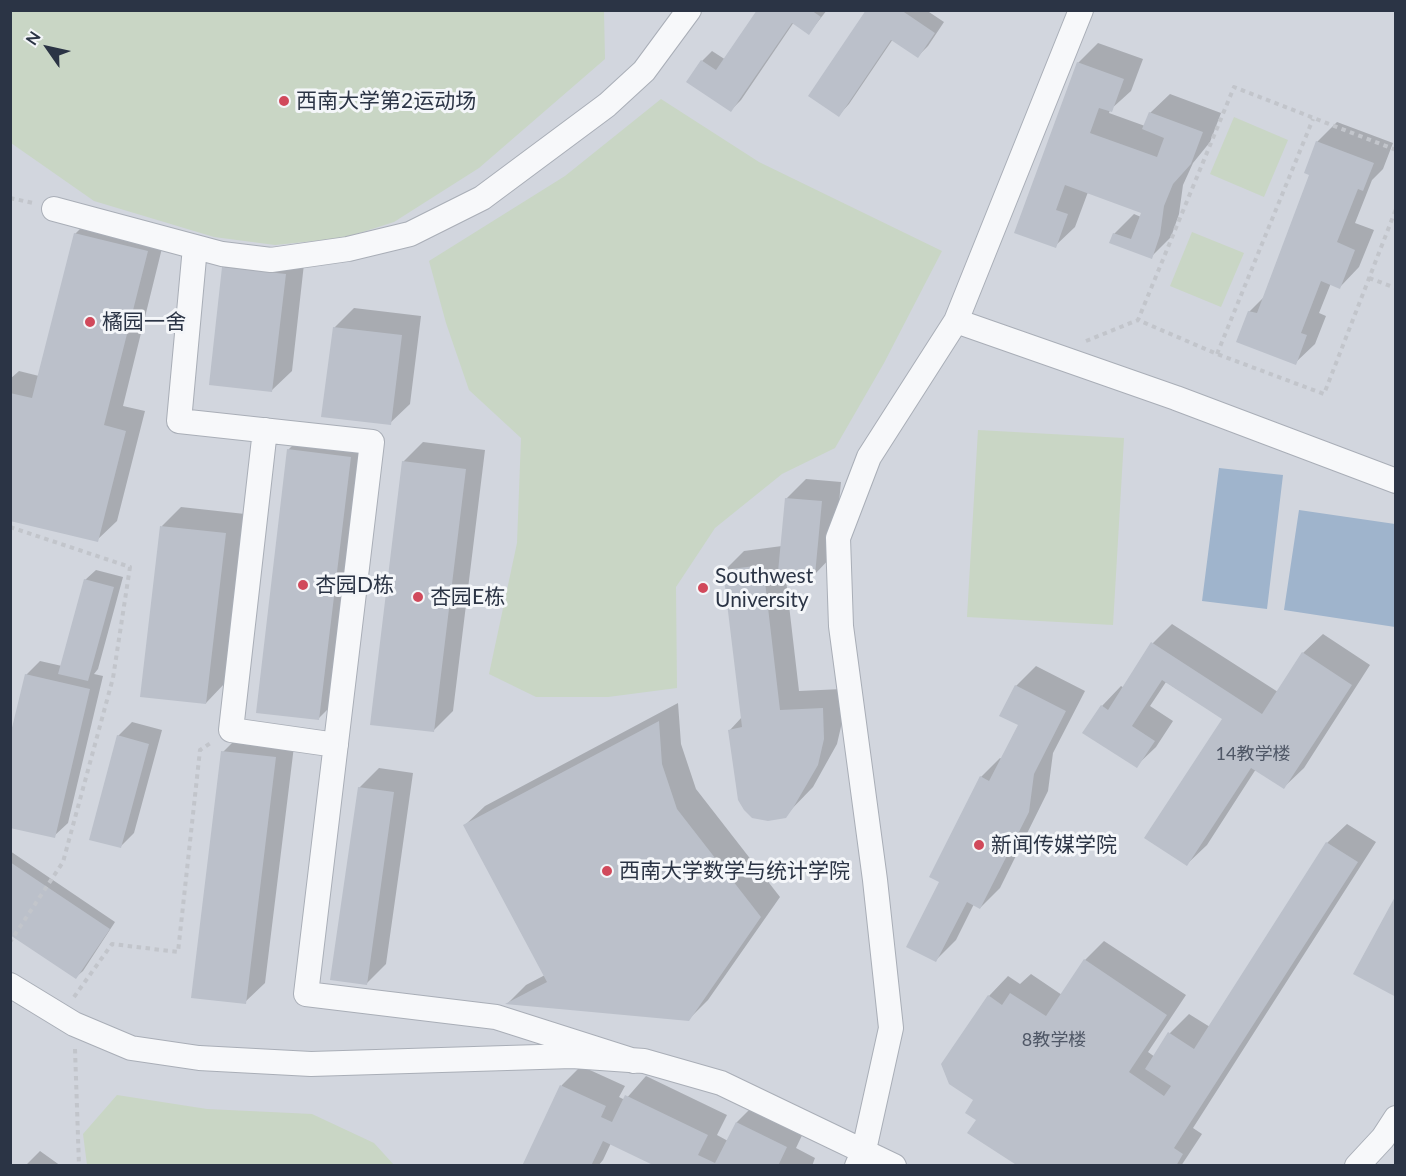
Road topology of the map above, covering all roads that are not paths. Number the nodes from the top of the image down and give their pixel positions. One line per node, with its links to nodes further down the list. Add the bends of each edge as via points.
1 (689, 10): 4 (lane, via 644,71 607,105 482,198 410,234 348,249 272,260)
2 (1081, 10): 5 (lane)
3 (54, 209): 4 (lane)
4 (195, 247): 6 (lane, via 179,421)
5 (956, 321): 7 (lane); 12 (lane, via 869,457 838,538 841,626 891,1028)
6 (265, 430): 8 (lane, via 231,730); 8 (lane, via 372,442)
7 (1395, 481)
8 (336, 745): 10 (lane, via 306,993 496,1017)
9 (10, 985): 10 (lane, via 67,1020 131,1048 199,1058 311,1064 572,1056)
10 (634, 1061): 12 (lane, via 721,1083)
11 (1395, 1118): 14 (lane, via 1383,1138)
12 (861, 1158): 13 (lane)
13 (894, 1166)
14 (1357, 1166)

